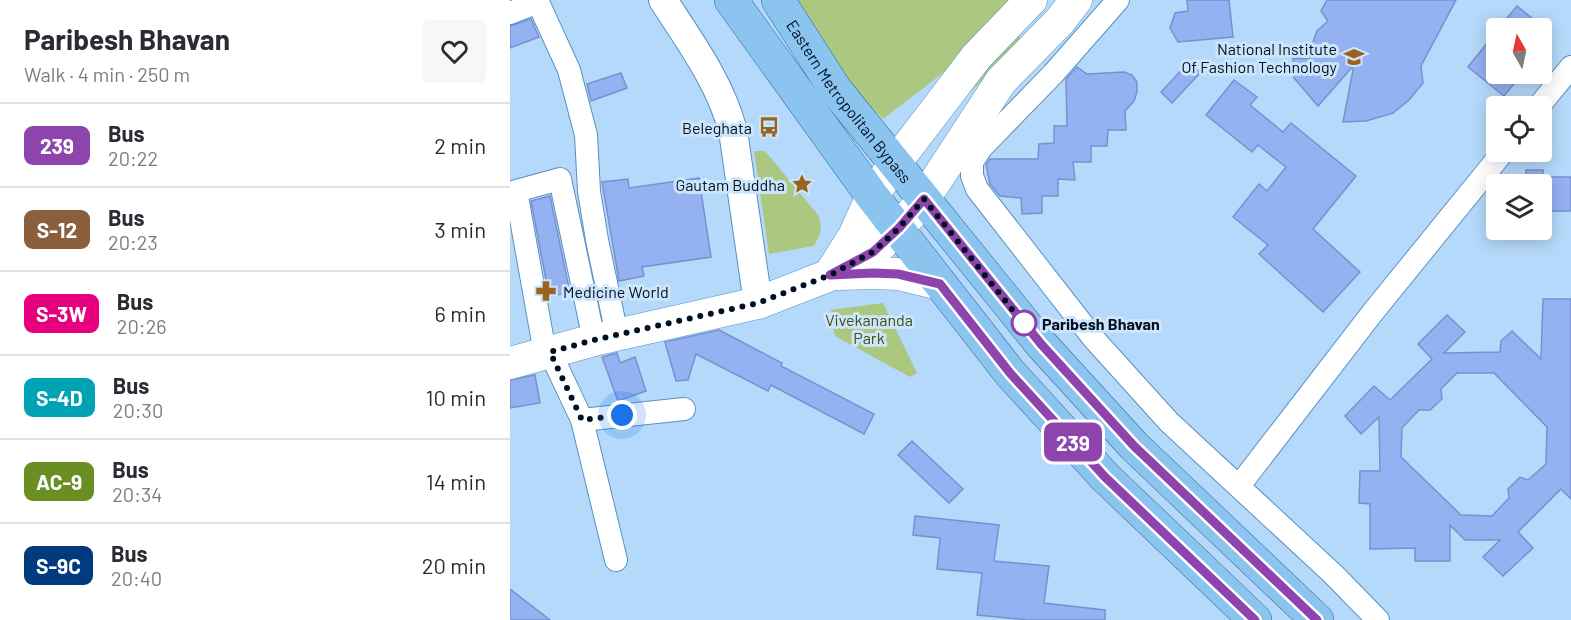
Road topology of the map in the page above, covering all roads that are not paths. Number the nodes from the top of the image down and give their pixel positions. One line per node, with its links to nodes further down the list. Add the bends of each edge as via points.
1 (663, 0): 20 (street, via 716,84 727,109)
2 (731, 0): 15 (main road)
3 (778, 0): 13 (main road, Eastern Metropolitan Bypass, via 836,89)
4 (1031, 0): 13 (main road, via 977,56)
5 (1076, 0): 9 (main road)
6 (1118, 0): 11 (street)
7 (538, 1): 8 (street); 21 (street, via 569,70 586,135)
8 (510, 13)
9 (1029, 52): 11 (street); 16 (main road, via 1001,81)
10 (1571, 67): 12 (street)
11 (1053, 74): 26 (street, via 981,148 972,162 977,189 1094,339 1169,422)
12 (1547, 96)
13 (896, 162): 15 (main road); 16 (main road, Eastern Metropolitan Bypass)
14 (1495, 162): 26 (street)
15 (872, 196): 17 (main road); 18 (main road)
16 (924, 199): 17 (main road); 29 (main road, Eastern Metropolitan Bypass, via 1041,344 1134,446)
17 (899, 228): 18 (main road, via 873,252); 19 (main road)
18 (830, 275): 19 (main road, via 898,274); 20 (main road)
19 (940, 284): 28 (main road, via 1010,373 1105,477)
20 (758, 303): 21 (main road)
21 (606, 337): 22 (main road); 22 (street, via 560,179 516,190)
22 (548, 352): 23 (main road); 25 (street)
23 (510, 363)
24 (684, 409): 25 (street)
25 (582, 420): 27 (street)
26 (1239, 486): 30 (street)
27 (616, 560)
28 (1255, 620)
29 (1317, 620)
30 (1378, 620)

